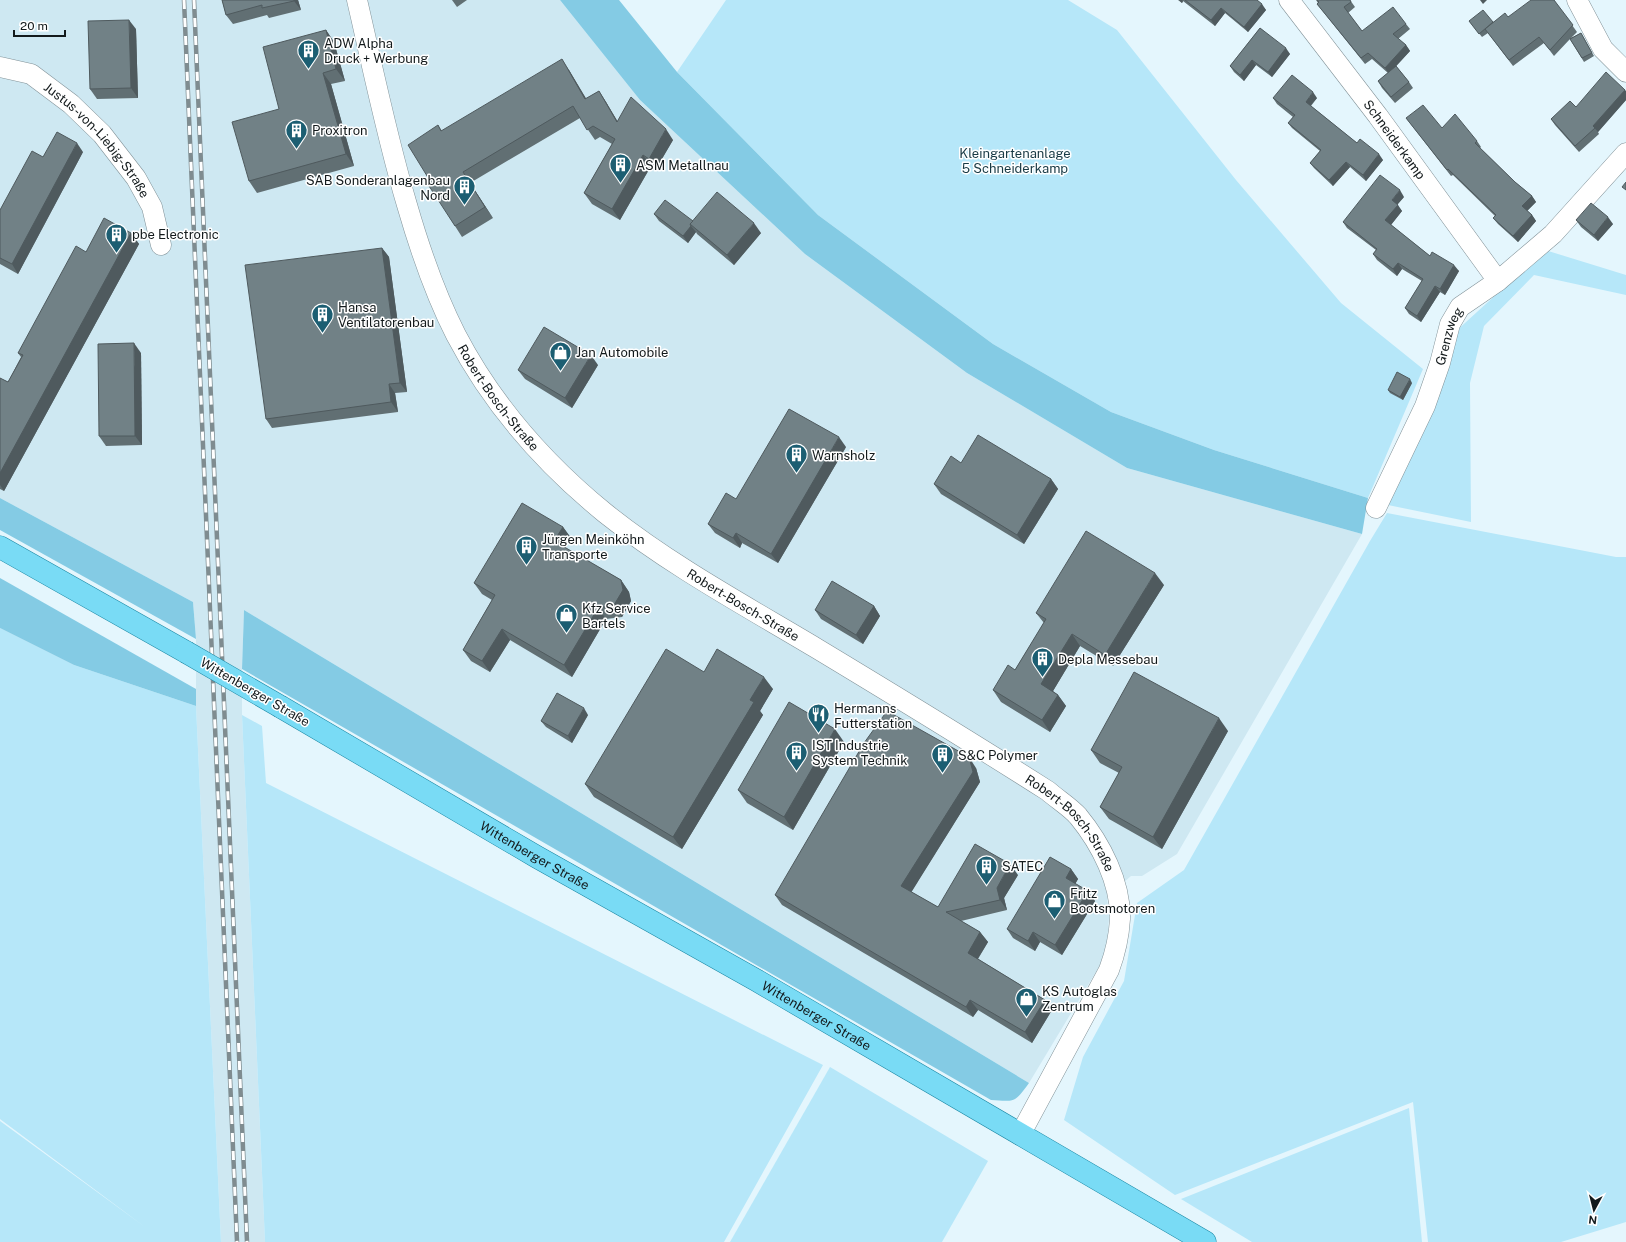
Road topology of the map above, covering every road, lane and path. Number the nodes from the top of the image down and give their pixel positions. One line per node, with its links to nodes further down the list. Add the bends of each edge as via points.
1 (357, 0): 11 (street, Robert-Bosch-Straße, via 396,169 433,284 455,334 482,379 535,446 604,512 638,537 692,574 1048,791 1077,815 1096,841 1110,869 1118,894 1120,919 1117,948 1109,970)
2 (1289, 0): 8 (street, Schneiderkamp, via 1378,116)
3 (1577, 0): 5 (street, via 1603,49)
4 (0, 67): 7 (street, Justus-von-Liebig-Straße, via 32,74 71,104 102,134 136,178 149,201)
5 (1626, 72)
6 (1626, 153): 8 (street, Grenzweg, via 1553,234)
7 (161, 245)
8 (1498, 281): 9 (street, Grenzweg, via 1460,307 1450,324 1425,406)
9 (1376, 508)
10 (0, 547): 11 (main road, Wittenberger Straße, bridge, via 186,652 537,857 756,980)
11 (1020, 1135): 12 (main road, Wittenberger Straße)
12 (1205, 1242)

